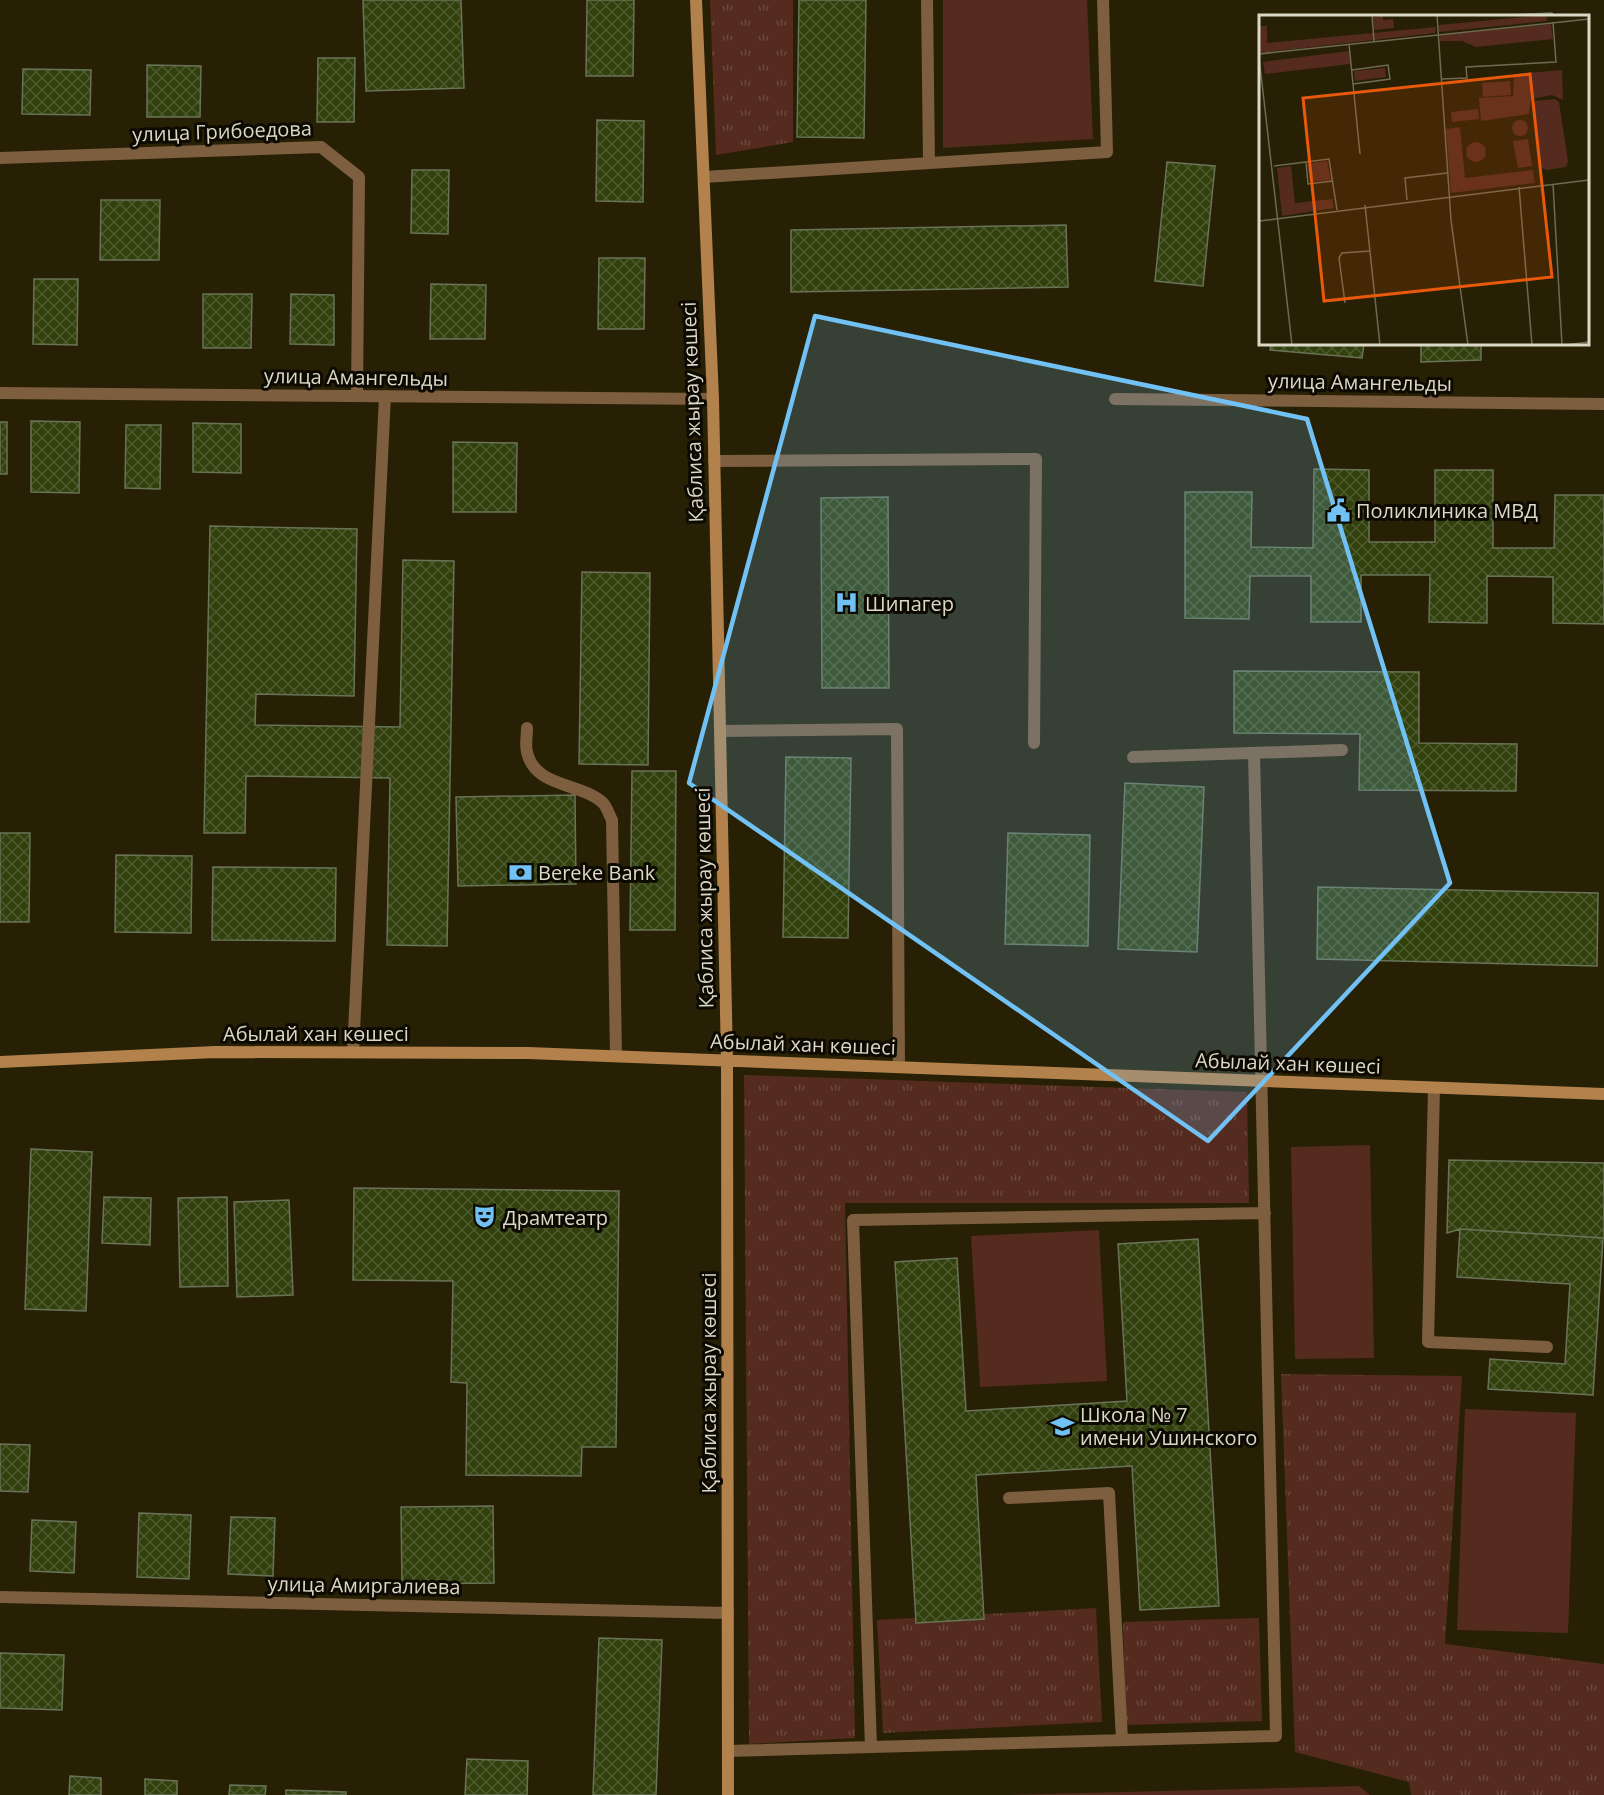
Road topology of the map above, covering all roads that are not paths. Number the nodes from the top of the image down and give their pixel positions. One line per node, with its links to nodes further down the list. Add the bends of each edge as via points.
1 (696, 0): 6 (street, Қаблиса жырау көшесі)
2 (927, 0): 5 (street)
3 (1103, 0): 5 (street, via 1107,152)
4 (0, 158): 8 (street, улица Грибоедова, via 321,147 359,177)
5 (929, 163): 6 (street)
6 (704, 177): 10 (street, Қаблиса жырау көшесі)
7 (0, 393): 8 (street, улица Амангельды)
8 (357, 396): 9 (street, улица Амангельды)
9 (385, 396): 10 (street, улица Амангельды); 20 (street)
10 (713, 399): 13 (street, Қаблиса жырау көшесі)
11 (1115, 399): 12 (street, улица Амангельды)
12 (1604, 404)
13 (714, 461): 15 (street, Қаблиса жырау көшесі); 16 (street, via 1036,459)
14 (527, 728): 21 (street, via 526,751 533,766 548,779 587,792 604,805 612,820)
15 (720, 731): 22 (street, Қаблиса жырау көшесі); 24 (street, via 897,729)
16 (1034, 743)
17 (1342, 750): 18 (street)
18 (1254, 753): 19 (street); 25 (street)
19 (1133, 757)
20 (352, 1052): 21 (street, Абылай хан көшесі); 23 (street, Абылай хан көшесі, via 215,1052)
21 (616, 1056): 22 (street, Абылай хан көшесі)
22 (727, 1060): 24 (street, Абылай хан көшесі); 32 (street, Қаблиса жырау көшесі)
23 (0, 1062)
24 (899, 1067): 25 (street, Абылай хан көшесі)
25 (1262, 1081): 26 (street, Абылай хан көшесі); 28 (street)
26 (1434, 1088): 27 (street, Абылай хан көшесі); 29 (street, via 1428,1342)
27 (1604, 1094)
28 (1265, 1213): 33 (street, via 1276,1736); 34 (street, via 853,1220)
29 (1547, 1347)
30 (1009, 1498): 33 (street, via 1109,1494)
31 (0, 1596): 32 (street, улица Амиргалиева)
32 (728, 1613): 35 (street, Қаблиса жырау көшесі)
33 (1122, 1740): 34 (street)
34 (871, 1747): 35 (street)
35 (728, 1751): 36 (street, Қаблиса жырау көшесі)
36 (728, 1795)

